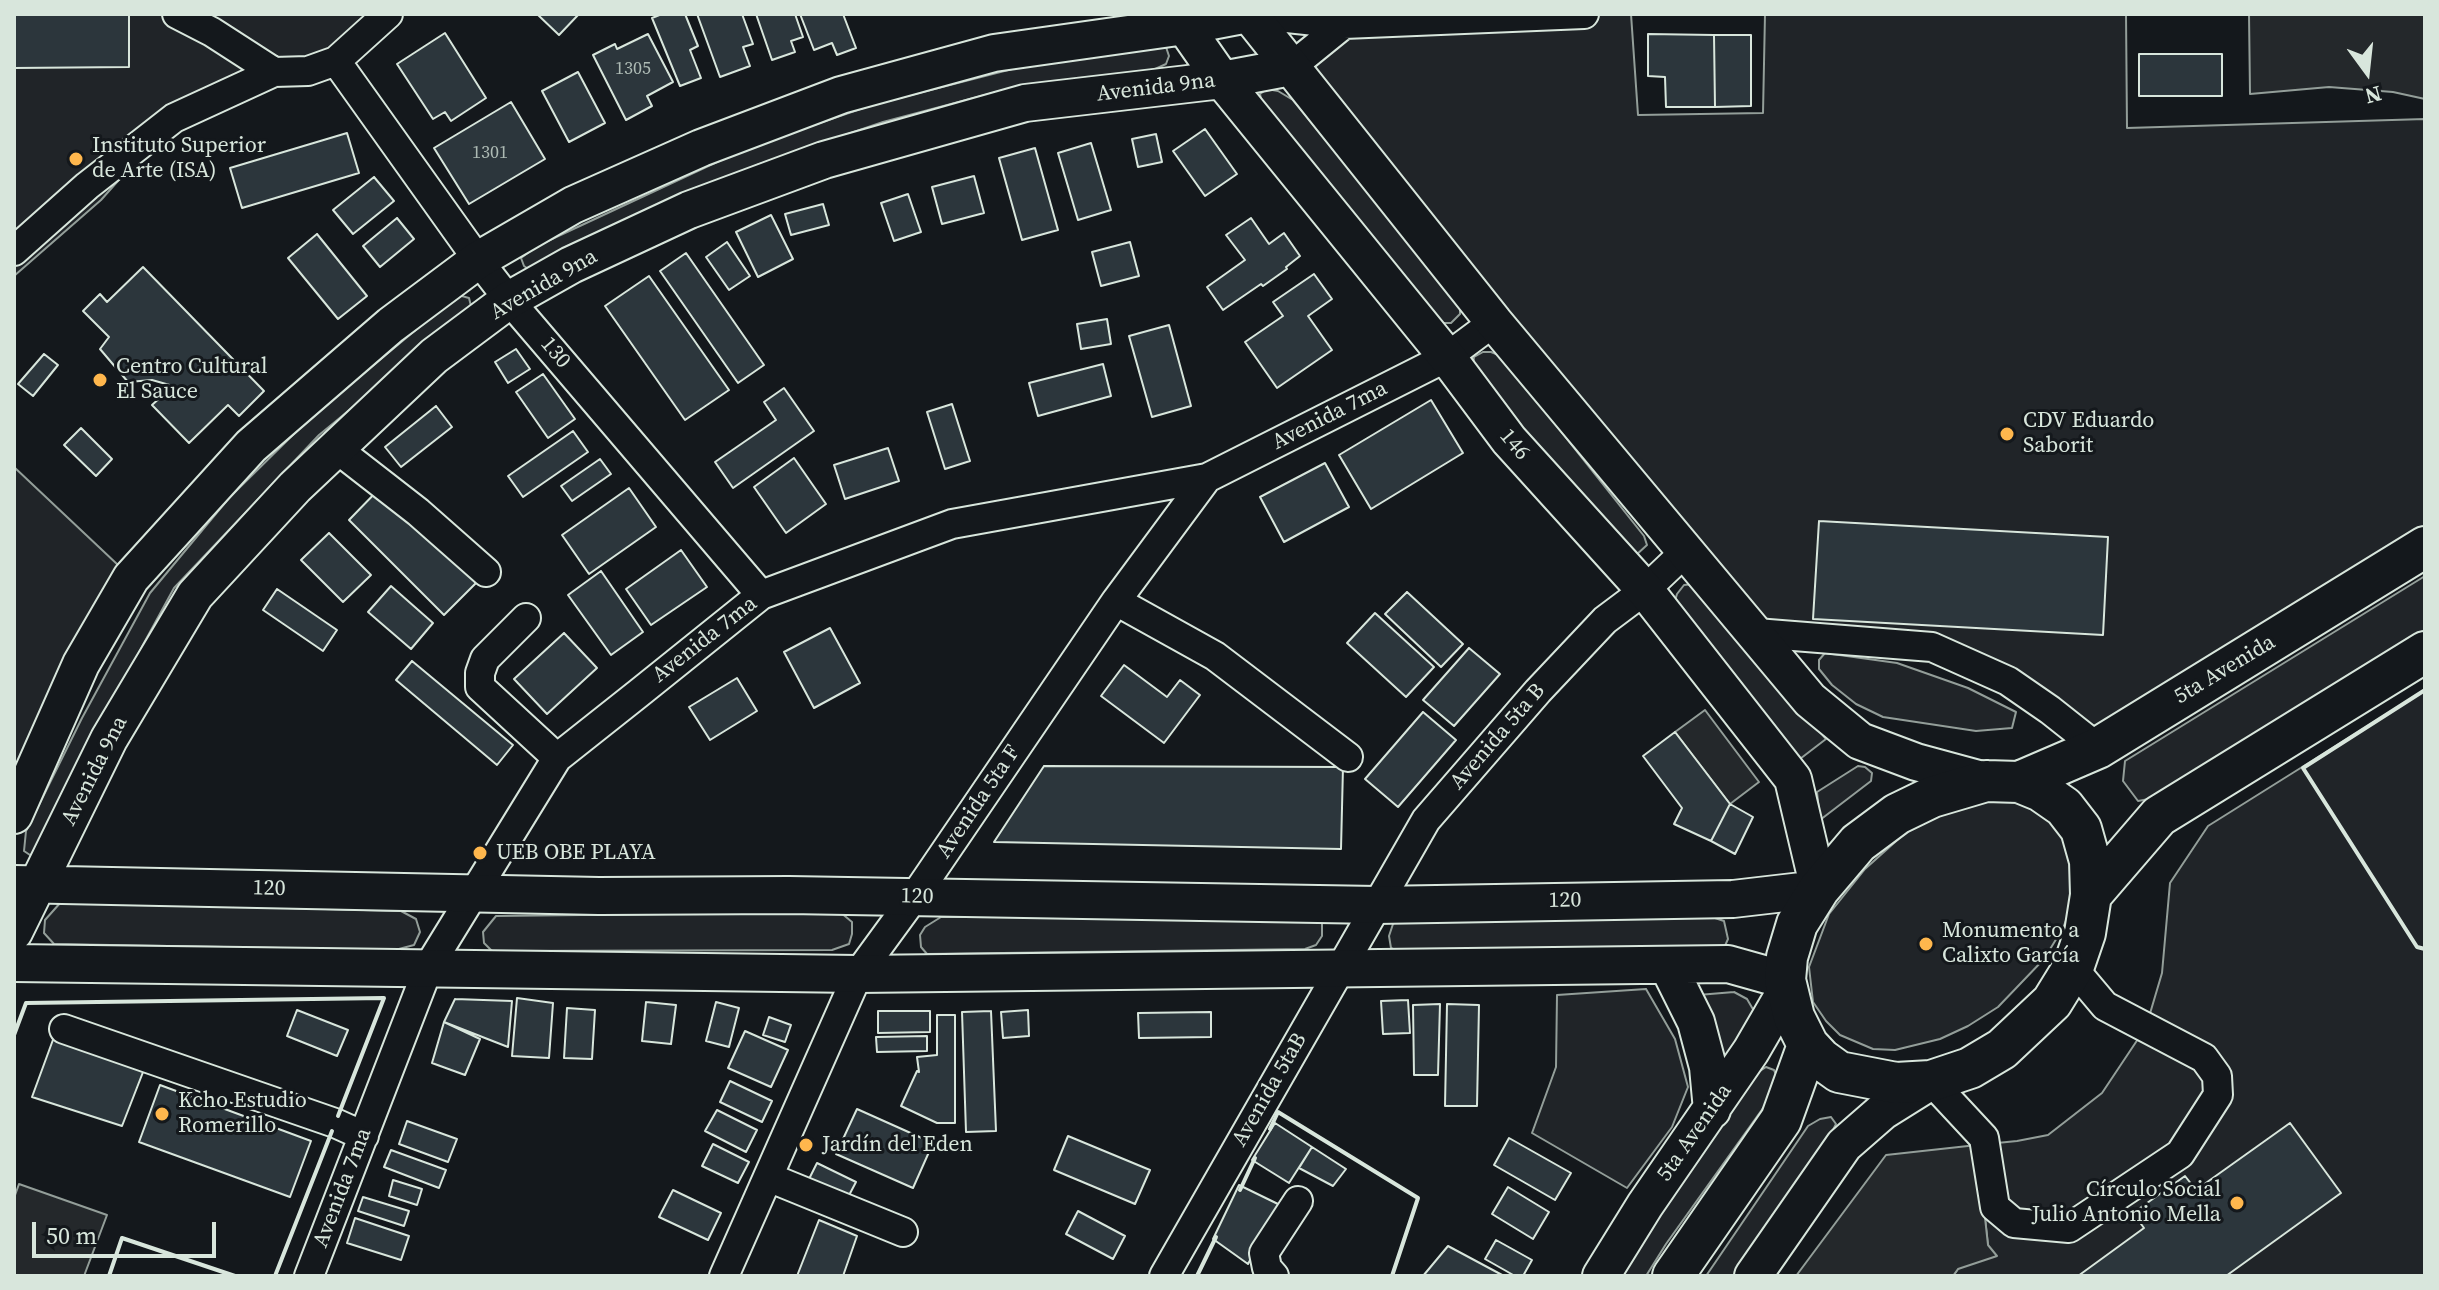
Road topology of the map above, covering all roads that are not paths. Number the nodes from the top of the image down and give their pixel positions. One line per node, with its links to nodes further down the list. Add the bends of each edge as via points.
1 (177, 14): 10 (street)
2 (388, 14): 8 (street)
3 (1249, 14): 6 (main road); 7 (street); 9 (main road)
4 (1584, 14): 5 (street)
5 (1508, 16): 7 (street)
6 (1180, 20): 11 (main road, 146); 13 (main road, via 994,53 841,95 701,148 573,205)
7 (1344, 24): 9 (street, Avenida 9na)
8 (336, 61): 10 (street, via 308,71); 13 (street, 130)
9 (1291, 67): 11 (main road, Avenida 9na); 15 (main road)
10 (274, 72): 12 (street, via 174,118)
11 (1222, 80): 14 (main road, Avenida 9na, via 1025,103 824,160 689,210); 16 (main road, 146)
12 (14, 251)
13 (478, 260): 14 (street, 130); 32 (main road, via 391,325 251,446 131,578 81,664)
14 (509, 300): 17 (main road, Avenida 9na, via 434,356); 23 (street, 130)
15 (1494, 322): 16 (street, Avenida 7ma); 20 (main road)
16 (1447, 357): 18 (street, Avenida 7ma); 22 (main road, 146, via 1509,440)
17 (337, 449): 21 (street); 33 (main road, Avenida 9na, via 195,595)
18 (1207, 478): 23 (street, Avenida 7ma, via 952,524); 24 (street, Avenida 5ta F)
19 (2425, 547): 28 (highway, 5ta Avenida)
20 (1686, 551): 22 (street, Avenida 5ta B); 26 (main road)
21 (486, 572)
22 (1645, 590): 34 (main road, 146, via 1793,779); 38 (street, Avenida 5ta B, via 1595,630 1426,820)
23 (761, 595): 30 (street, Avenida 7ma)
24 (1116, 601): 29 (street, via 1215,656); 37 (street, Avenida 5ta F)
25 (526, 618): 30 (street, via 485,659 480,687)
26 (1756, 633): 28 (street, via 1932,647 2008,681); 31 (main road, via 1810,700 1860,741 1916,762)
27 (2425, 652): 36 (highway, via 2159,816)
28 (2098, 748): 31 (highway, 5ta Avenida)
29 (1348, 757)
30 (557, 758): 35 (street, Avenida 7ma)
31 (2002, 782): 34 (highway, 5ta Avenida, via 1932,797 1897,814 1858,843); 36 (highway, via 2041,791 2064,807 2081,829 2090,861)
32 (14, 815)
33 (26, 884): 35 (main road, 120); 39 (main road, Avenida 9na)
34 (1819, 889): 38 (main road, 120, via 1733,899); 46 (highway, 5ta Avenida, via 1797,924)
35 (474, 894): 37 (main road, 120); 41 (street, Avenida 7ma)
36 (2091, 895): 44 (highway)
37 (915, 896): 38 (main road, 120); 45 (street, Avenida 5ta F)
38 (1377, 905): 43 (street, Avenida 5taB)
39 (14, 932)
40 (14, 963): 41 (main road)
41 (429, 966): 45 (main road); 53 (street, Avenida 7ma)
42 (1668, 966): 43 (main road); 46 (main road, via 1728,964); 51 (main road, via 1696,1022)
43 (1340, 968): 45 (main road); 59 (street, Avenida 5taB)
44 (2073, 968): 50 (highway, via 2052,1002 2002,1049 1970,1068); 50 (street, via 2105,1006 2204,1058 2217,1076 2218,1095 2180,1154 2069,1228 2014,1223 1995,1207 1984,1138)
45 (858, 974): 54 (street, Avenida 5ta F)
46 (1786, 984): 48 (highway); 51 (main road, 5ta Avenida)
47 (64, 1029): 53 (street)
48 (1808, 1045): 49 (highway, via 1839,1072); 52 (highway)
49 (1861, 1078): 50 (highway); 52 (highway)
50 (1931, 1081): 63 (main road, via 1883,1111 1844,1145)
51 (1712, 1110): 61 (main road, 5ta Avenida)
52 (1781, 1120): 62 (highway)
53 (364, 1136): 57 (street, Avenida 7ma)
54 (768, 1177): 56 (street); 58 (street, Avenida 5ta F)
55 (1298, 1201): 60 (street, via 1264,1253)
56 (903, 1232)
57 (309, 1276)
58 (724, 1276)
59 (1164, 1276)
60 (1274, 1276)
61 (1601, 1276)
62 (1673, 1276)
63 (1753, 1276)

